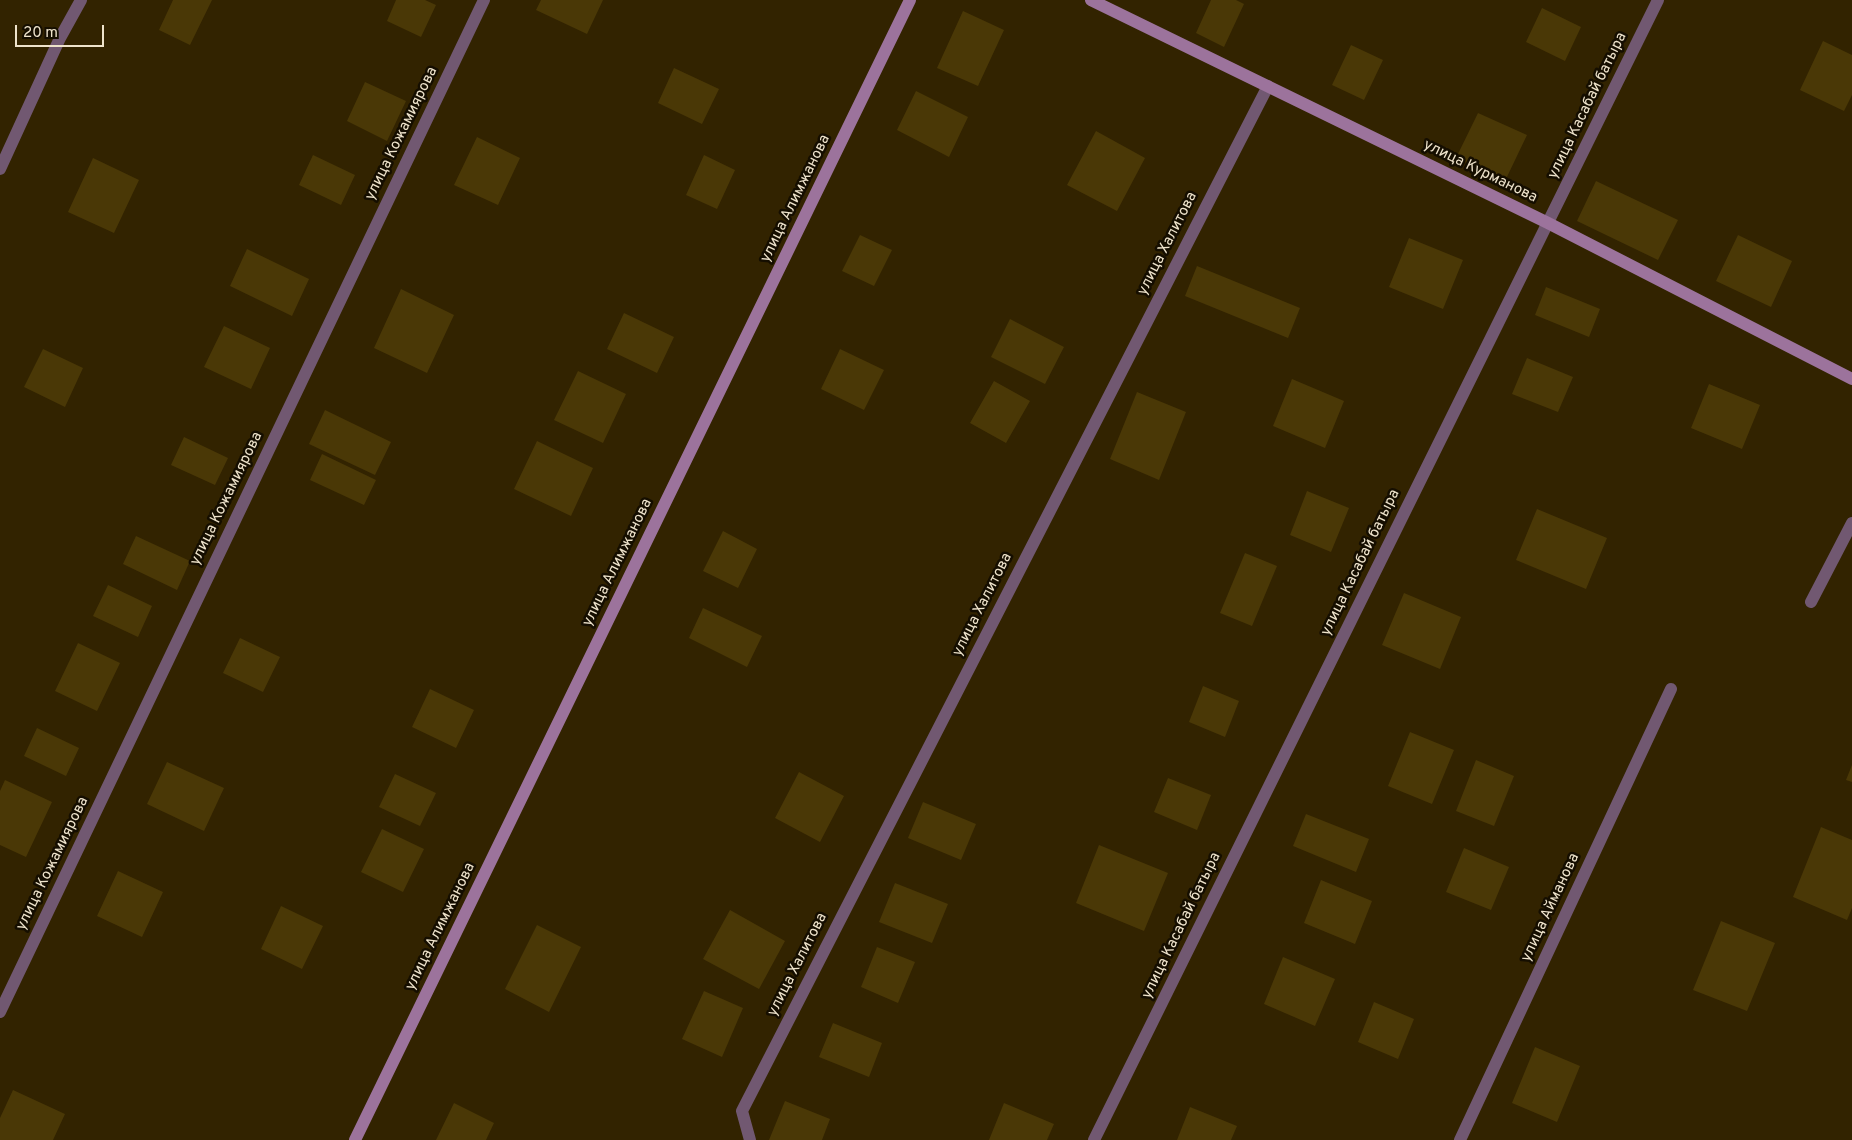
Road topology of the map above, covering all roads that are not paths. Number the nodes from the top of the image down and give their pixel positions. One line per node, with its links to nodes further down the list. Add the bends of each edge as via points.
1 (81, 0): 7 (street, via 60,38)
2 (484, 0): 13 (street, улица Кожамиярова)
3 (910, 0): 14 (street, улица Алимжанова)
4 (1091, 0): 6 (street, улица Курманова)
5 (1658, 0): 8 (street, улица Касабай батыра)
6 (1268, 86): 8 (street, улица Курманова); 15 (street, улица Халитова, via 742,1111)
7 (0, 169)
8 (1548, 223): 9 (street, улица Курманова); 16 (street, улица Касабай батыра)
9 (1852, 379)
10 (1852, 523): 11 (street)
11 (1811, 602)
12 (1671, 689): 17 (street, улица Айманова)
13 (0, 1012)
14 (355, 1140)
15 (750, 1140)
16 (1094, 1140)
17 (1460, 1140)

